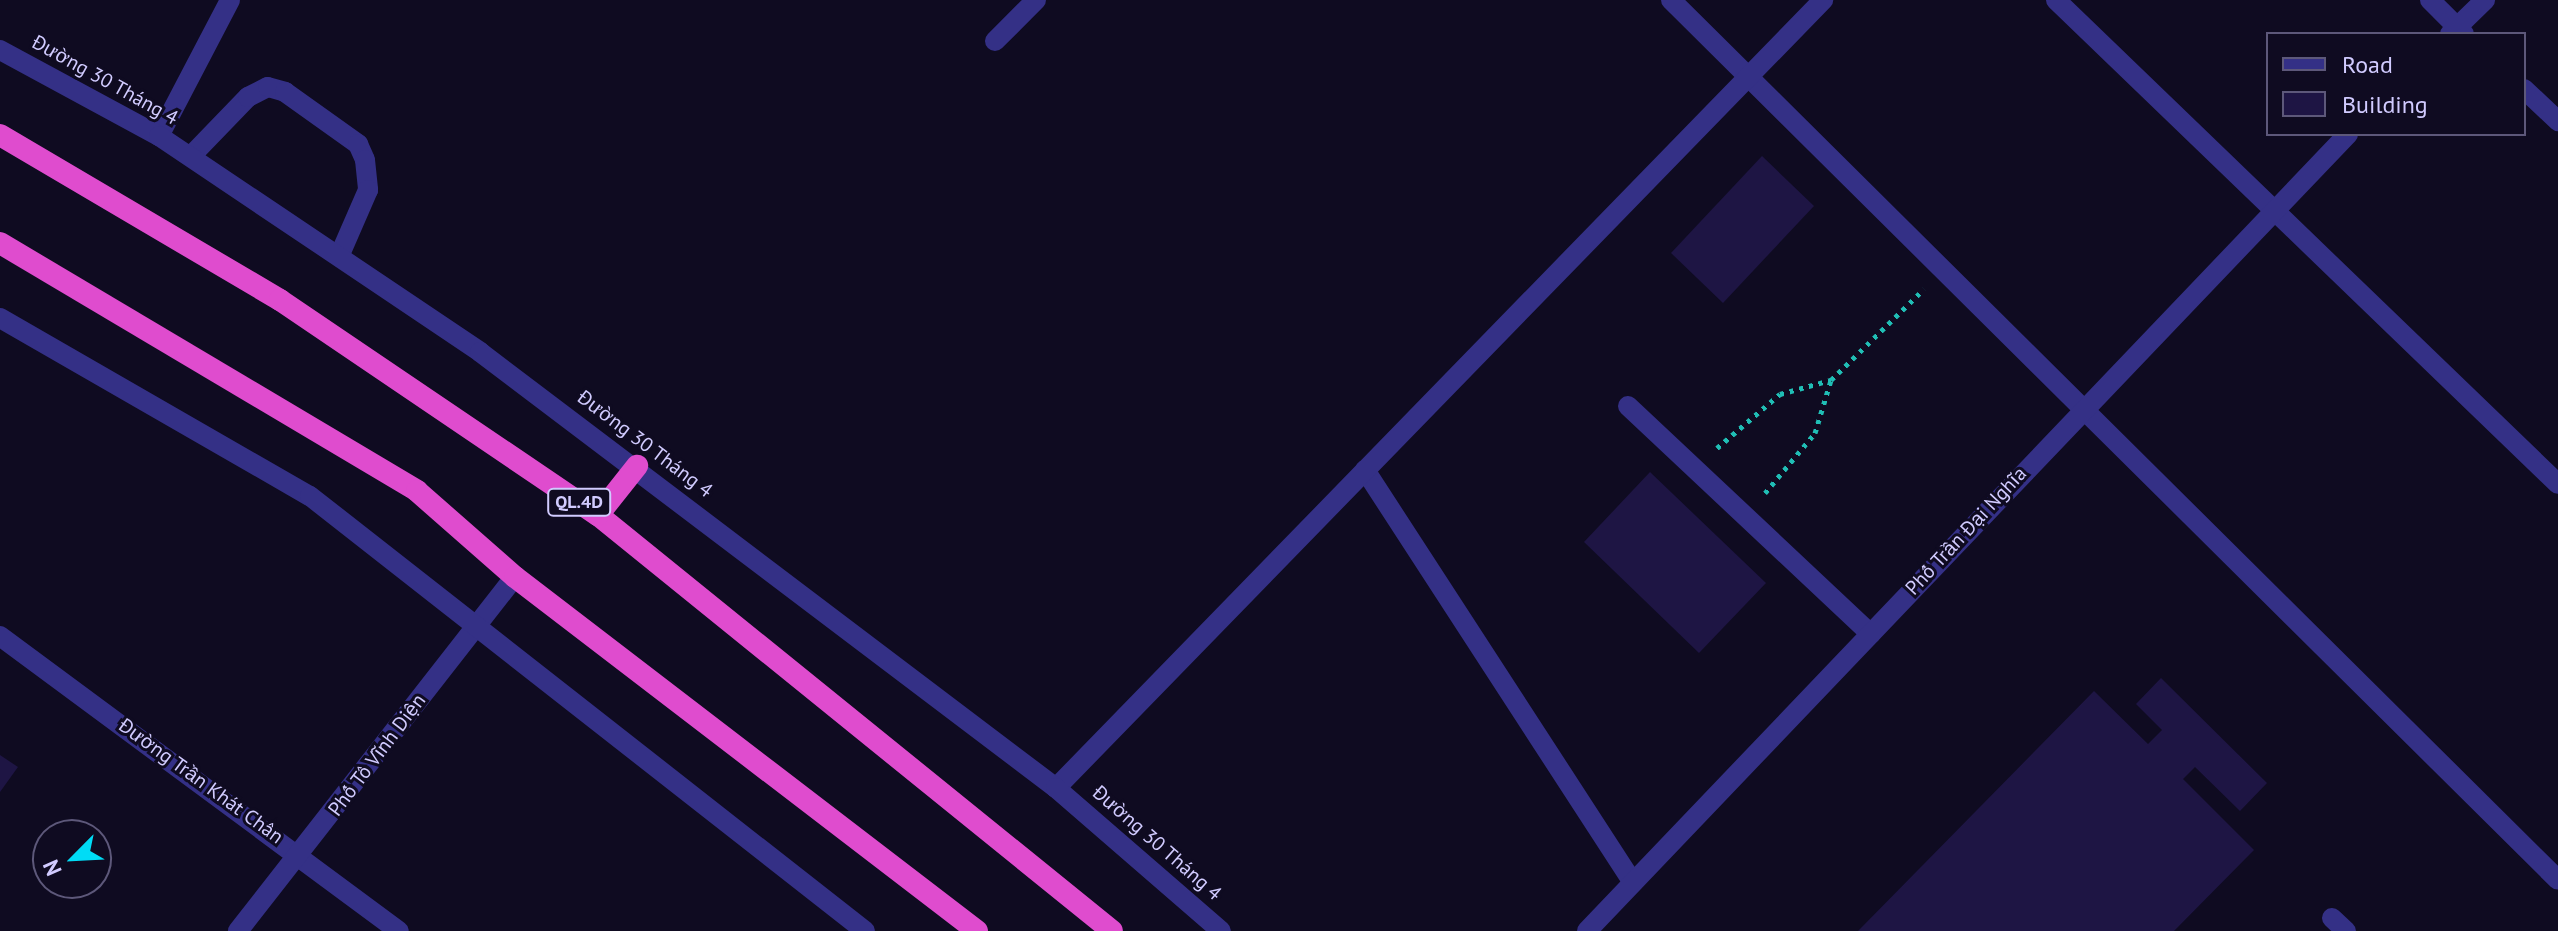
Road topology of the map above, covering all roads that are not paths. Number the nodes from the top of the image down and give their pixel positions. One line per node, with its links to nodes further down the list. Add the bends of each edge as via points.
1 (230, 0): 15 (street)
2 (1036, 0): 9 (street)
3 (1671, 0): 11 (street)
4 (1823, 0): 11 (street)
5 (2056, 0): 18 (street)
6 (2430, 0): 8 (street)
7 (2485, 0): 8 (street)
8 (2457, 32)
9 (995, 41)
10 (0, 50): 15 (street, Đường 30 Tháng 4)
11 (1749, 75): 23 (street); 25 (street)
12 (2526, 91): 13 (street)
13 (2558, 121)
14 (0, 135): 27 (highway, QL.4D, via 280,300)
15 (159, 136): 17 (street, Đường 30 Tháng 4)
16 (2346, 136): 18 (street, Phố Trần Đại Nghĩa)
17 (191, 156): 20 (street, Đường 30 Tháng 4); 20 (street, via 248,97 268,87 285,92 358,144 365,160 368,190)
18 (2273, 210): 23 (street, Phố Trần Đại Nghĩa); 26 (street)
19 (0, 243): 28 (highway, via 417,491)
20 (341, 252): 24 (street, Đường 30 Tháng 4)
21 (0, 318): 29 (street, via 310,496)
22 (1628, 406): 30 (street)
23 (2078, 411): 30 (street, Phố Trần Đại Nghĩa); 34 (street)
24 (637, 466): 27 (highway); 32 (street, Đường 30 Tháng 4)
25 (1365, 470): 32 (street); 35 (street)
26 (2558, 484)
27 (598, 515): 40 (highway, QL.4D)
28 (515, 577): 29 (street, Phố Tô Vĩnh Diện); 39 (highway)
29 (476, 625): 33 (street, Phố Tô Vĩnh Diện); 38 (street)
30 (1871, 634): 35 (street, Phố Trần Đại Nghĩa)
31 (0, 636): 33 (street, Đường Trần Khát Chân)
32 (1056, 788): 41 (street, Đường 30 Tháng 4)
33 (301, 855): 36 (street, Phố Tô Vĩnh Diện); 37 (street, Đường Trần Khát Chân)
34 (2558, 880)
35 (1633, 883): 42 (street, Phố Trần Đại Nghĩa)
36 (238, 931)
37 (399, 931)
38 (865, 931)
39 (977, 931)
40 (1112, 931)
41 (1221, 931)
42 (1587, 931)

